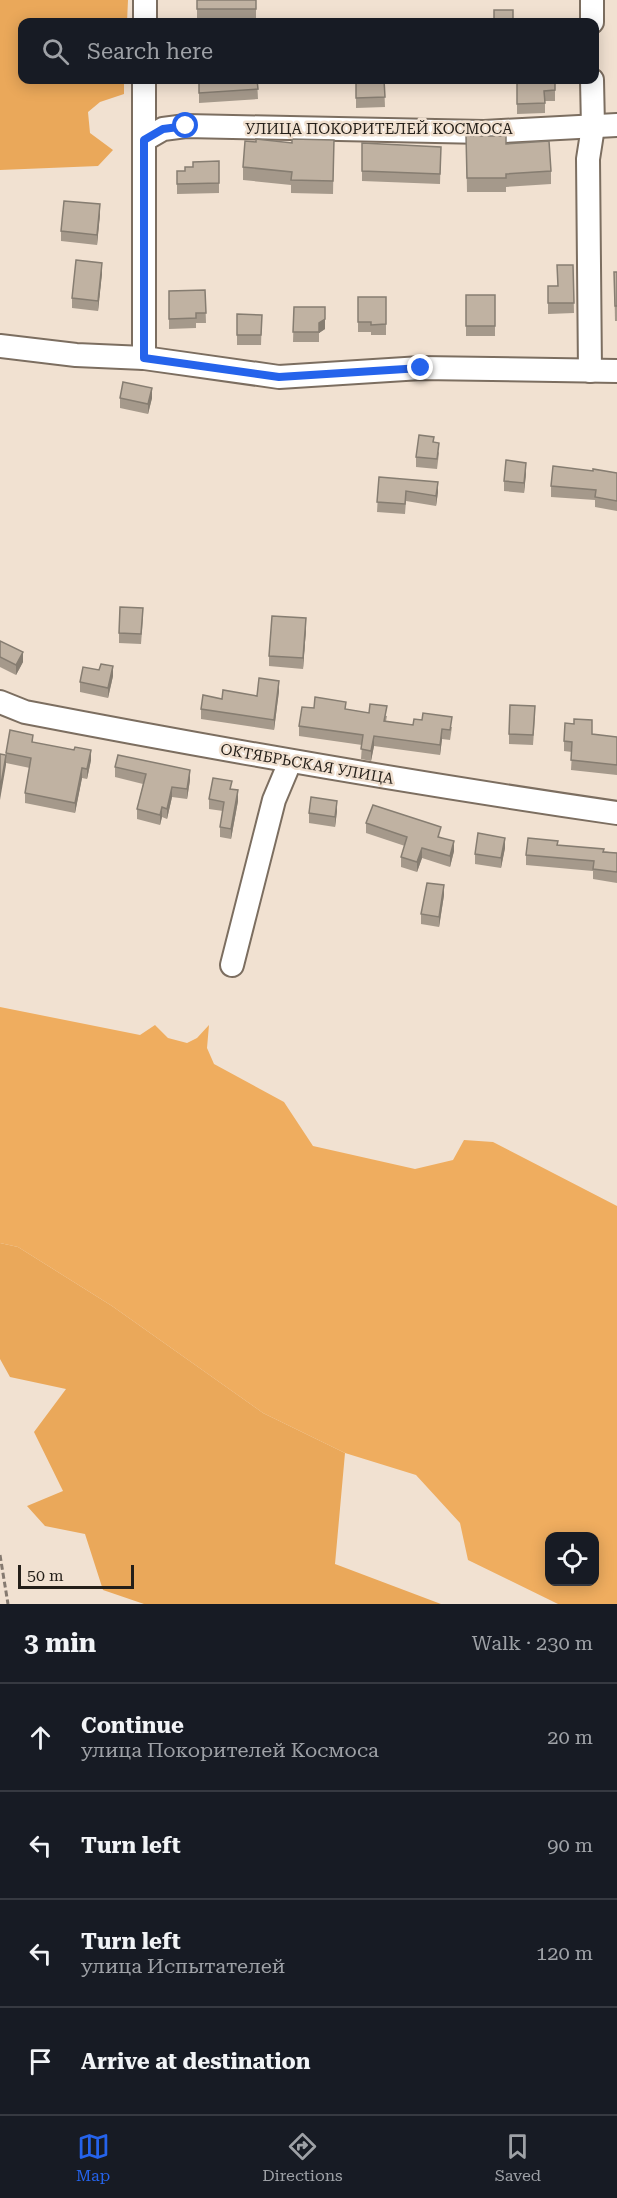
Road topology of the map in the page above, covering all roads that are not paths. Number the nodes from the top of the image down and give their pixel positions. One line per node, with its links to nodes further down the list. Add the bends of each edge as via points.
1 (145, 0): 3 (street)
2 (592, 0): 4 (street)
3 (145, 18)
4 (592, 18)
5 (144, 84): 9 (street)
6 (592, 84): 8 (street)
7 (617, 125): 8 (street, УЛИЦА ПОКОРИТЕЛЕЙ КОСМОСА)
8 (593, 127): 9 (street, УЛИЦА ПОКОРИТЕЛЕЙ КОСМОСА, via 484,132 186,126 163,129); 12 (street, via 588,159)
9 (144, 140): 11 (street)
10 (0, 346): 11 (street)
11 (144, 358): 12 (street, via 279,377 421,368)
12 (590, 371): 13 (street)
13 (617, 371)
14 (0, 702): 15 (street, ОКТЯБРЬСКАЯ УЛИЦА, via 25,712)
15 (290, 762): 16 (street, ОКТЯБРЬСКАЯ УЛИЦА); 17 (street, via 274,800)
16 (617, 813)
17 (232, 965)

